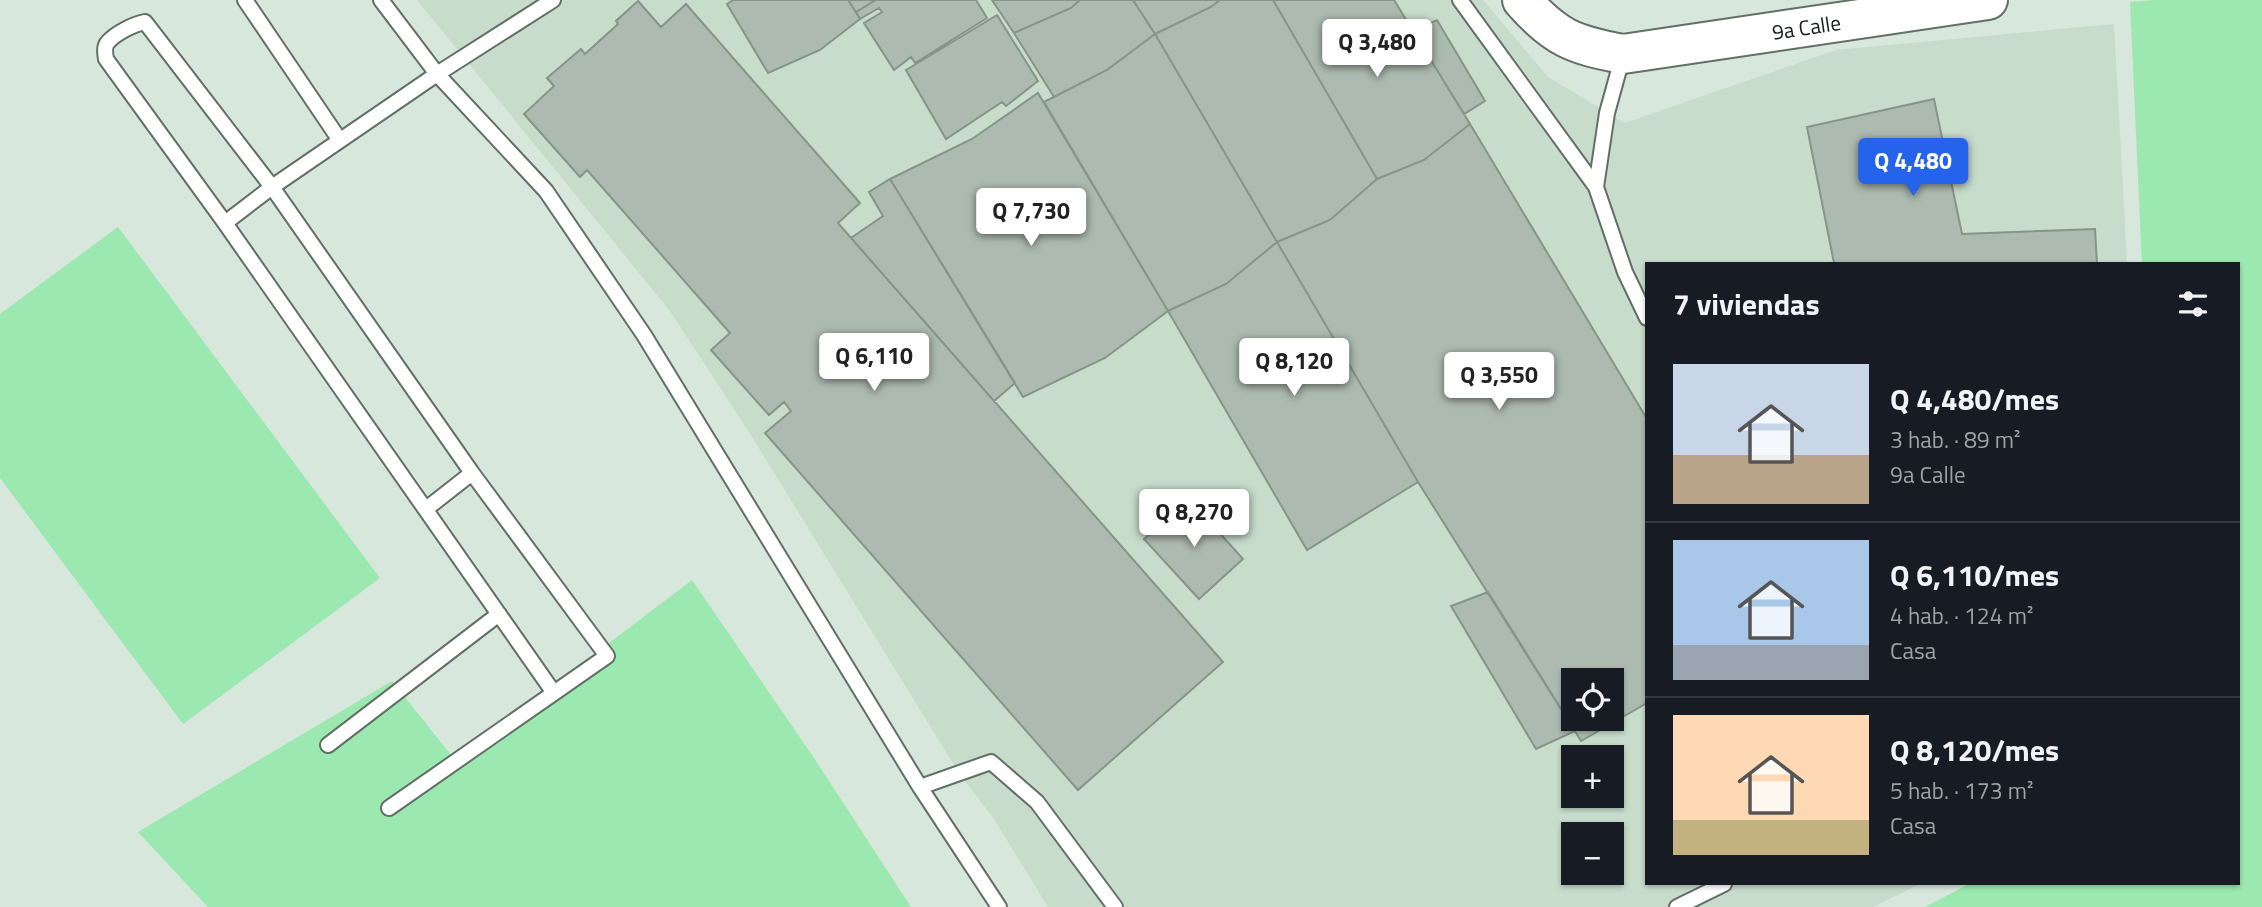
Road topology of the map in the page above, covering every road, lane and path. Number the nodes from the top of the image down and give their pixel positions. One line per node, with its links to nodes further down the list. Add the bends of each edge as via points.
1 (245, 0): 9 (lane)
2 (381, 0): 8 (lane)
3 (552, 0): 8 (lane)
4 (1461, 0): 11 (lane)
5 (1522, 0): 7 (main road, via 1538,18 1575,44)
6 (1988, 0): 7 (main road, 9a Calle)
7 (1623, 54): 11 (lane, via 1607,113)
8 (437, 74): 9 (lane); 19 (lane, via 546,191 644,335)
9 (340, 139): 10 (lane)
10 (272, 187): 12 (lane); 12 (lane, via 145,22 108,42 106,59); 14 (lane)
11 (1596, 187): 13 (lane, via 1625,272)
12 (225, 223): 15 (lane)
13 (1645, 314)
14 (472, 473): 15 (lane); 17 (lane, via 607,656)
15 (426, 509): 16 (lane)
16 (499, 614): 17 (lane); 18 (lane)
17 (554, 693): 20 (lane)
18 (328, 746)
19 (920, 787): 22 (lane); 23 (lane, via 991,762 1037,802)
20 (389, 808)
21 (1722, 885): 24 (lane)
22 (999, 907)
23 (1115, 907)
24 (1677, 907)

